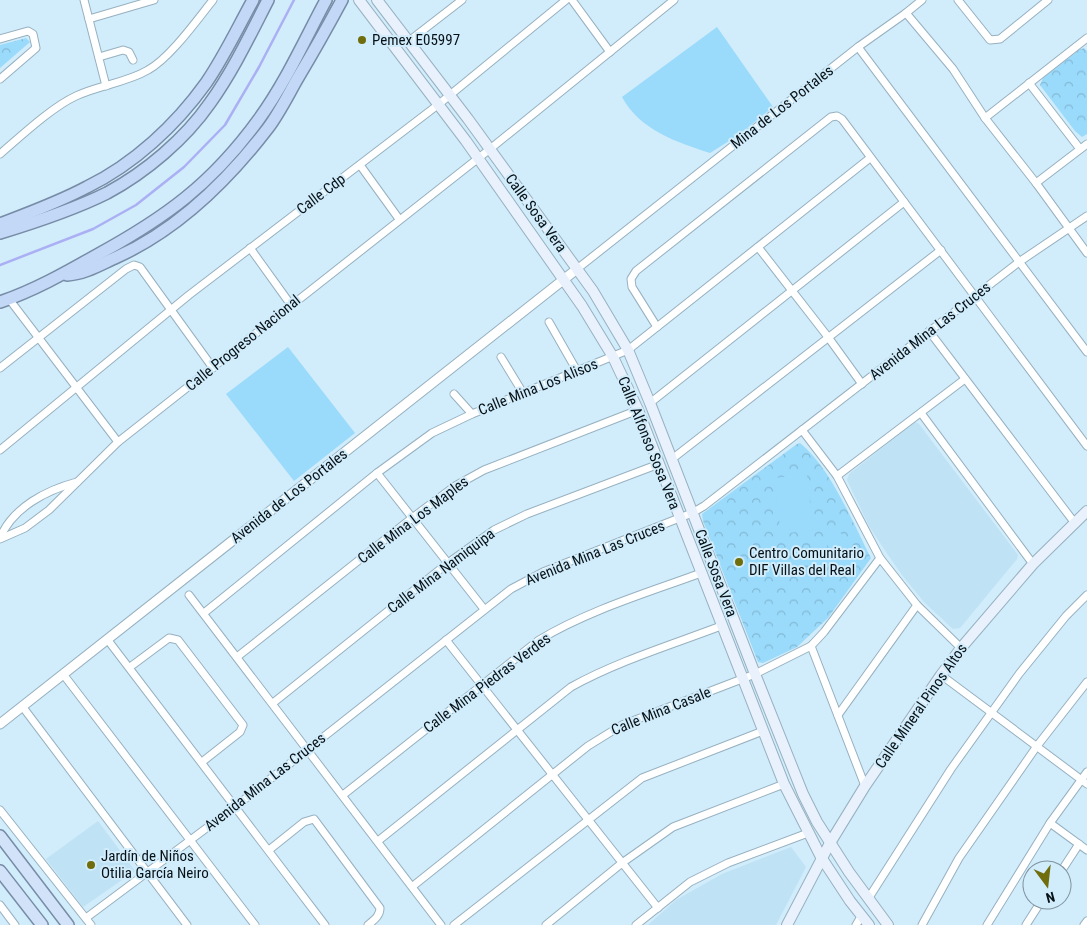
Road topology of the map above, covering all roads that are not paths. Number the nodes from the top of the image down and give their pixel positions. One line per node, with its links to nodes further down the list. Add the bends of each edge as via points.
1 (84, 0): 18 (street)
2 (154, 0): 18 (street)
3 (213, 0): 30 (street, via 178,43 150,70)
4 (253, 0): 44 (highway, via 205,83 156,139 119,169 88,187)
5 (268, 0): 46 (highway, via 235,64 209,105 185,133 145,168 107,192)
6 (326, 0): 53 (highway, via 261,117 209,178 150,225)
7 (342, 0): 53 (highway, via 268,127 232,172 159,234 89,270)
8 (359, 0): 20 (main road, Calle Alfonso Sosa Vera)
9 (376, 0): 19 (main road)
10 (462, 0): 23 (street)
11 (566, 0): 31 (street, Calle Cdp)
12 (572, 0): 25 (street)
13 (674, 0): 25 (street, Calle Progreso Nacional)
14 (922, 0): 17 (street, Mina de Los Portales)
15 (958, 0): 16 (street, via 990,40 1000,39)
16 (1048, 0)
17 (906, 12): 24 (street, Mina de Los Portales); 33 (street)
18 (89, 19): 26 (street)
19 (399, 29): 20 (main road); 23 (main road)
20 (388, 38): 32 (main road, Calle Alfonso Sosa Vera)
21 (1087, 38): 29 (street)
22 (0, 39): 28 (street, via 28,31 33,34 36,48)
23 (409, 41): 31 (main road)
24 (858, 47): 51 (street); 52 (street, Mina de Los Portales)
25 (610, 52): 35 (street, Calle Progreso Nacional)
26 (99, 57): 27 (street, via 123,50 129,52); 30 (street)
27 (133, 60)
28 (0, 79)
29 (1030, 83): 33 (street); 34 (street)
30 (106, 86): 36 (street, via 65,102)
31 (450, 95): 32 (street, Calle Cdp); 35 (main road)
32 (439, 104): 37 (main road, Calle Alfonso Sosa Vera); 39 (street, Calle Cdp)
33 (985, 118): 40 (street)
34 (1084, 147): 40 (street)
35 (490, 149): 37 (street, Calle Progreso Nacional); 52 (main road, Calle Sosa Vera)
36 (0, 154)
37 (478, 158): 43 (street, Calle Progreso Nacional); 54 (main road, Calle Alfonso Sosa Vera)
38 (870, 158): 41 (street); 47 (street, Calle Mina Los Alisos); 61 (street, via 842,119 831,117 636,270 631,279 632,287)
39 (360, 165): 43 (street); 48 (street, Calle Cdp)
40 (1036, 182): 45 (street)
41 (904, 202): 49 (street); 55 (street)
42 (1087, 216): 45 (street, Avenida Mina Las Cruces)
43 (399, 219): 58 (street, Calle Progreso Nacional)
44 (0, 224)
45 (1068, 228): 50 (street); 51 (street, Avenida Mina Las Cruces)
46 (0, 233)
47 (758, 247): 55 (street); 61 (street, Calle Mina Los Alisos)
48 (250, 248): 58 (street); 59 (street, Calle Cdp)
49 (940, 250): 56 (street); 63 (street)
50 (1087, 253)
51 (1019, 262): 56 (street, Avenida Mina Las Cruces); 66 (street)
52 (577, 269): 54 (street, Avenida de Los Portales); 65 (main road, Calle Sosa Vera)
53 (58, 276): 57 (highway)
54 (563, 280): 68 (main road, Calle Alfonso Sosa Vera); 106 (street, Avenida de Los Portales)
55 (792, 292): 63 (street); 77 (street)
56 (975, 296): 62 (street, Avenida Mina Las Cruces); 83 (street)
57 (4, 301): 64 (street)
58 (291, 305): 70 (street, Calle Progreso Nacional)
59 (172, 311): 64 (street, via 140,267 134,265); 70 (street); 74 (street, Calle Cdp)
60 (549, 322): 71 (street)
61 (657, 327): 65 (street, Calle Mina Los Alisos)
62 (929, 331): 72 (street); 73 (street, Avenida Mina Las Cruces)
63 (828, 337): 73 (street); 85 (street)
64 (39, 338): 69 (street); 74 (street)
65 (628, 350): 68 (street, Calle Mina Los Alisos); 77 (main road, Calle Sosa Vera)
66 (1087, 352)
67 (500, 357): 75 (street)
68 (613, 357): 71 (street, Calle Mina Los Alisos); 78 (main road, Calle Alfonso Sosa Vera)
69 (0, 368)
70 (213, 368): 82 (street, Calle Progreso Nacional)
71 (577, 371): 75 (street, Calle Mina Los Alisos)
72 (965, 379): 79 (street); 94 (street)
73 (862, 384): 81 (street, Avenida Mina Las Cruces)
74 (76, 388): 82 (street); 84 (street, Calle Cdp)
75 (523, 393): 80 (street, Calle Mina Los Alisos)
76 (454, 394): 80 (street)
77 (650, 403): 85 (main road, Calle Sosa Vera)
78 (638, 410): 86 (main road, Calle Alfonso Sosa Vera); 92 (street, Calle Mina Los Maples, via 484,470 455,486)
79 (921, 413): 88 (street); 98 (street)
80 (472, 414): 87 (street, Calle Mina Los Alisos, via 432,433)
81 (802, 430): 88 (street); 91 (street, Avenida Mina Las Cruces)
82 (118, 442): 89 (street, Calle Progreso Nacional)
83 (1087, 446)
84 (0, 450)
85 (672, 459): 91 (main road, Calle Sosa Vera)
86 (659, 464): 93 (main road, Calle Alfonso Sosa Vera); 97 (street, Calle Mina Namiquipa, via 527,514 494,530)
87 (377, 473): 92 (street); 104 (street, Calle Mina Los Alisos)
88 (837, 476): 96 (street)
89 (78, 482): 95 (street, Calle Progreso Nacional, via 35,521); 95 (street, via 37,498 17,514)
90 (1087, 511): 94 (main road, Calle Mineral Pinos Altos)
91 (692, 514): 93 (street, Avenida Mina Las Cruces); 113 (main road, Calle Sosa Vera)
92 (412, 518): 97 (street); 110 (street, Calle Mina Los Maples)
93 (680, 518): 99 (main road, Calle Alfonso Sosa Vera); 103 (street, Avenida Mina Las Cruces, via 543,572)
94 (1074, 522): 98 (main road, Calle Mineral Pinos Altos)
95 (0, 538)
96 (880, 558): 102 (street); 108 (street, Calle Mina Casale)
97 (448, 563): 103 (street); 118 (street, Calle Mina Namiquipa)
98 (1032, 564): 109 (main road, Calle Mineral Pinos Altos)
99 (701, 573): 105 (main road, Calle Alfonso Sosa Vera); 117 (street, Calle Mina Piedras Verdes, via 556,630)
100 (190, 595): 104 (street)
101 (1087, 595): 120 (street, via 1066,616)
102 (917, 604): 109 (street); 121 (street)
103 (484, 609): 107 (street, Avenida Mina Las Cruces)
104 (204, 613): 110 (street)
105 (722, 626): 115 (main road, Calle Alfonso Sosa Vera); 123 (street, via 591,676 552,701)
106 (107, 639): 111 (street); 112 (street, Avenida de Los Portales)
107 (446, 640): 117 (street); 126 (street, Avenida Mina Las Cruces)
108 (811, 646): 113 (street, Calle Mina Casale); 121 (street)
109 (961, 648): 114 (main road, Calle Mineral Pinos Altos)
110 (237, 657): 118 (street)
111 (130, 667): 127 (street); 127 (street, via 172,638 178,640 243,728)
112 (63, 674): 119 (street, Avenida de Los Portales); 140 (street)
113 (755, 674): 115 (street, Calle Mina Casale); 142 (main road, Calle Sosa Vera, via 803,794)
114 (941, 675): 120 (street); 132 (main road, Calle Mineral Pinos Altos)
115 (743, 678): 124 (main road, Calle Alfonso Sosa Vera); 129 (street, Calle Mina Casale, via 622,725)
116 (1087, 682): 125 (street)
117 (481, 685): 123 (street); 133 (street, Calle Mina Piedras Verdes)
118 (273, 704): 126 (street)
119 (22, 706): 122 (street, Avenida de Los Portales); 150 (street)
120 (992, 713): 125 (street); 152 (street, via 951,769)
121 (838, 715): 132 (street)
122 (0, 724)
123 (518, 731): 129 (street); 141 (street)
124 (763, 731): 131 (main road, Calle Alfonso Sosa Vera); 136 (street, via 642,778)
125 (1037, 746): 130 (street); 175 (street, via 959,858)
126 (308, 749): 133 (street); 134 (street, Avenida Mina Las Cruces)
127 (202, 762): 134 (street)
128 (1087, 772): 130 (street)
129 (552, 774): 136 (street); 151 (street, Calle Mina Casale)
130 (1084, 781): 137 (street)
131 (784, 784): 138 (main road, Calle Alfonso Sosa Vera); 148 (street, via 673,827)
132 (865, 786): 142 (main road, Calle Mineral Pinos Altos)
133 (343, 795): 141 (street)
134 (236, 806): 140 (street, Avenida Mina Las Cruces); 144 (street)
135 (0, 810): 157 (street)
136 (588, 820): 148 (street); 168 (street)
137 (1050, 823): 143 (street); 176 (street)
138 (808, 833): 146 (main road, Calle Alfonso Sosa Vera); 154 (street, via 720,866 690,882)
139 (0, 836): 161 (main road)
140 (190, 840): 150 (street, Avenida Mina Las Cruces); 164 (street)
141 (378, 841): 151 (street)
142 (830, 842): 146 (main road, Calle Mineral Pinos Altos); 152 (main road, Calle Sosa Vera)
143 (1079, 844): 145 (street); 147 (street)
144 (269, 850): 165 (street); 166 (street, via 304,822 314,819 380,908 380,913)
145 (1087, 850)
146 (821, 857): 156 (main road, Calle Alfonso Sosa Vera); 171 (main road, Calle Mineral Pinos Altos)
147 (1069, 860)
148 (622, 863): 154 (street); 169 (street)
149 (0, 871): 160 (main road)
150 (146, 872): 157 (street, Avenida Mina Las Cruces); 163 (street)
151 (413, 886): 167 (street)
152 (868, 899): 174 (main road, Calle Sosa Vera)
153 (0, 905): 159 (street)
154 (658, 908): 170 (street)
155 (1036, 910): 177 (street)
156 (862, 915): 172 (street); 173 (main road, Calle Alfonso Sosa Vera)
157 (86, 918): 162 (street)
158 (1087, 921): 178 (street)
159 (15, 925)
160 (42, 925)
161 (68, 925)
162 (91, 925)
163 (187, 925)
164 (254, 925)
165 (326, 925)
166 (368, 925)
167 (441, 925)
168 (454, 925)
169 (546, 925)
170 (636, 925)
171 (787, 925)
172 (856, 925)
173 (869, 925)
174 (888, 925)
175 (922, 925)
176 (987, 925)
177 (1026, 925)
178 (1084, 925)

